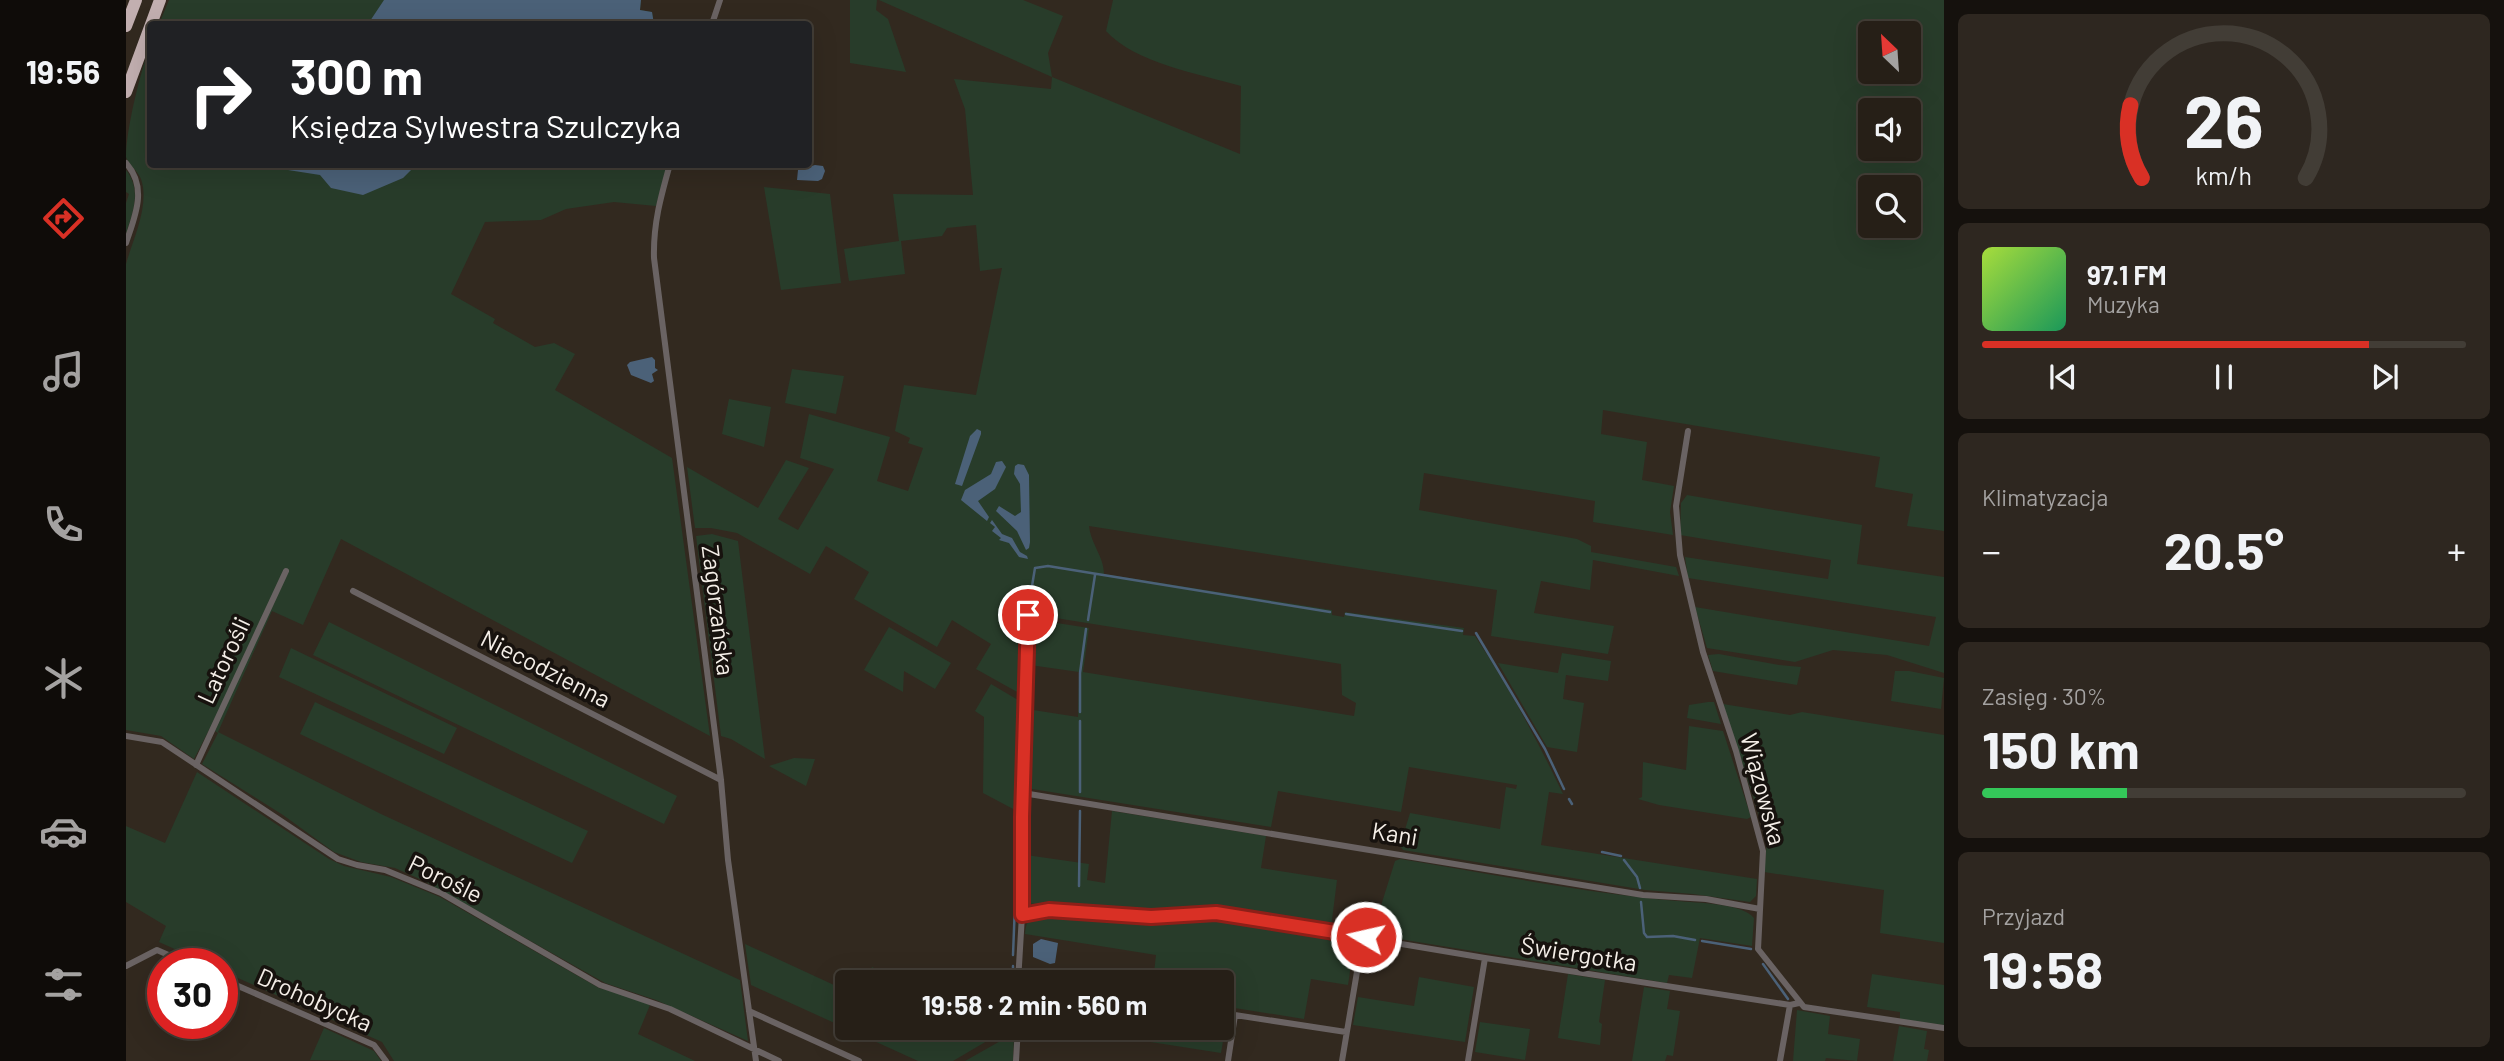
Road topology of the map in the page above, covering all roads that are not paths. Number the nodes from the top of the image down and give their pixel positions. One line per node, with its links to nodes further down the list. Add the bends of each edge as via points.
1 (136, 0): 6 (highway)
2 (160, 0): 4 (highway)
3 (720, 0): 5 (street)
4 (152, 21)
5 (713, 21)
6 (126, 26)
7 (147, 35): 8 (highway)
8 (126, 92)
9 (126, 163): 11 (street, via 135,176 139,197)
10 (669, 168): 18 (street, Zagórzańska, via 653,233 654,258)
11 (126, 243)
12 (1688, 431): 20 (street, Wiązowska, via 1676,506 1680,555 1703,652 1758,828 1763,851)
13 (286, 571): 17 (street, Latorośli)
14 (353, 591): 18 (street, Niecodzienna)
15 (1028, 615): 19 (street)
16 (126, 736): 17 (street, Porośle, via 162,742)
17 (196, 765): 35 (street, Porośle, via 338,859 385,870 441,893 600,985 670,1009)
18 (721, 780): 30 (street, Zagórzańska)
19 (1023, 793): 20 (street, Kani, via 1643,895 1706,899); 21 (street)
20 (1760, 909): 28 (street, Wiązowska, via 1758,949)
21 (1022, 915): 22 (street, Świergotka, via 1049,910 1151,917 1216,913); 26 (street)
22 (1363, 936): 24 (street, Świergotka); 33 (street)
23 (147, 955): 25 (street)
24 (1485, 958): 29 (street, Świergotka); 43 (street)
25 (126, 966)
26 (1019, 970)
27 (238, 986): 36 (street, Drohobycka, via 373,1045)
28 (1799, 1003): 29 (street); 32 (street, via 1807,1008)
29 (1790, 1005): 44 (street)
30 (749, 1011): 35 (street, Zagórzańska); 39 (street)
31 (1235, 1015): 33 (street); 41 (street)
32 (1944, 1028)
33 (1346, 1032): 42 (street)
34 (1017, 1040): 40 (street)
35 (755, 1050): 37 (street, Zagórzańska); 38 (street, Porośle)
36 (386, 1061)
37 (756, 1061)
38 (779, 1061)
39 (859, 1061)
40 (1016, 1061)
41 (1228, 1061)
42 (1342, 1061)
43 (1468, 1061)
44 (1780, 1061)

